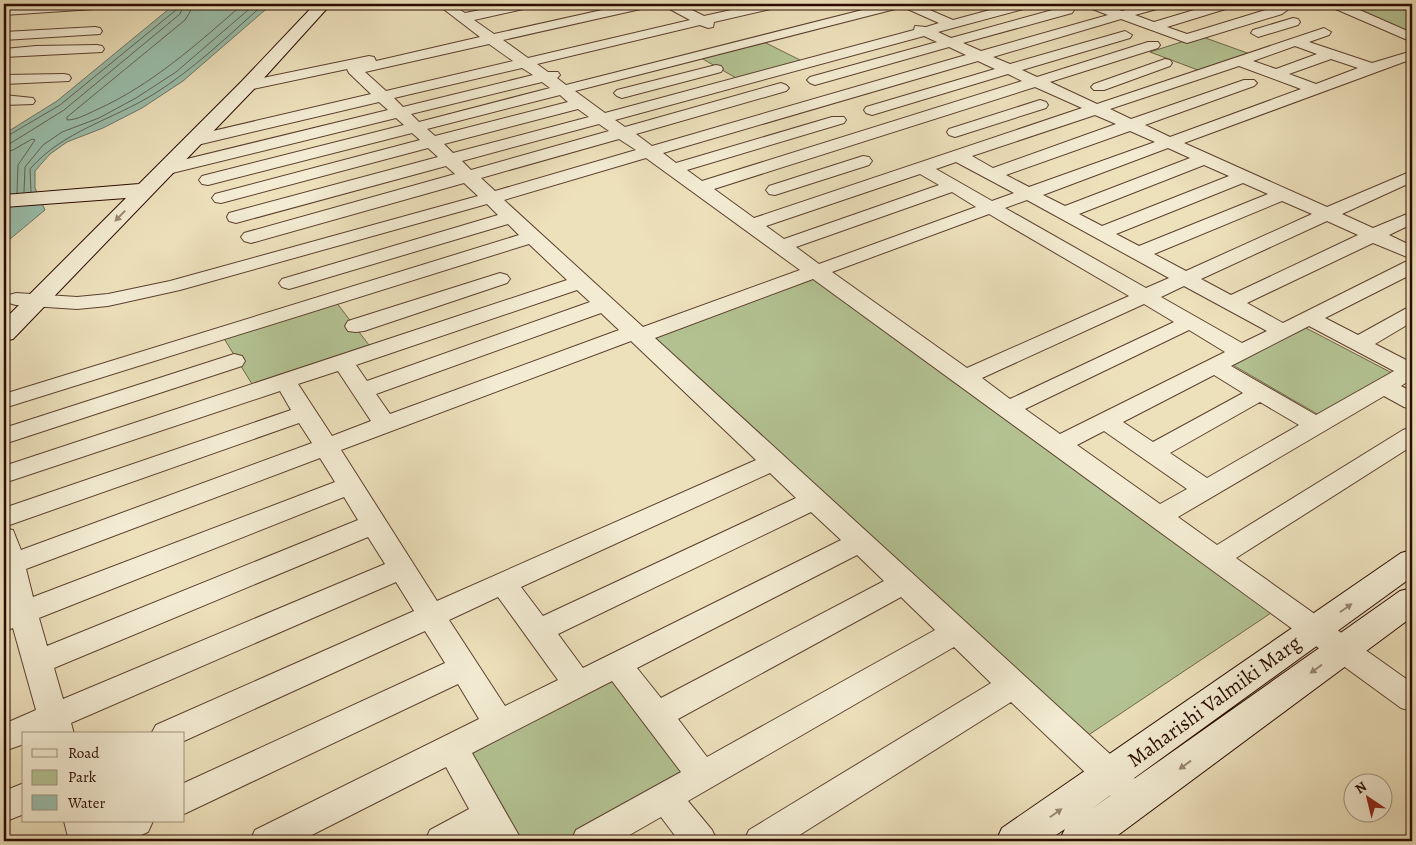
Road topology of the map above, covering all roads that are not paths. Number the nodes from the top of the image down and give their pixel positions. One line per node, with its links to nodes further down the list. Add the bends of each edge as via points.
1 (109, 4): 19 (street)
2 (303, 4): 33 (street)
3 (323, 4): 34 (street)
4 (527, 4): 30 (street)
5 (671, 4): 20 (street, via 683,10)
6 (774, 4): 20 (street)
7 (901, 4): 17 (street)
8 (906, 4): 24 (street, via 929,14)
9 (1026, 4): 24 (street)
10 (1093, 4): 23 (street)
11 (1159, 4): 23 (street)
12 (1227, 4): 27 (street)
13 (1281, 4): 21 (street, via 1283,8)
14 (1336, 4): 37 (street)
15 (640, 5): 16 (street); 28 (street)
16 (611, 7): 30 (street)
17 (871, 7): 31 (street); 38 (street)
18 (1066, 10): 39 (street)
19 (4, 11)
20 (703, 13): 28 (street); 41 (street, via 721,31)
21 (1269, 13): 25 (street); 32 (street)
22 (539, 14): 30 (street)
23 (1121, 15): 26 (street); 27 (street)
24 (950, 16): 31 (street)
25 (1293, 22): 40 (street, via 1324,32); 43 (street)
26 (1093, 23): 35 (street); 48 (street)
27 (1153, 27): 32 (street, via 1187,39)
28 (673, 28): 30 (street); 42 (street)
29 (95, 31): 36 (street)
30 (483, 31): 62 (street); 68 (street); 83 (street); 83 (street, via 354,70)
31 (925, 31): 39 (street); 50 (street)
32 (1205, 34): 43 (street)
33 (273, 35): 34 (street); 87 (street)
34 (294, 35): 68 (street)
35 (1125, 35): 45 (street, via 1153,46); 54 (street)
36 (4, 36)
37 (1412, 38)
38 (763, 39): 41 (street); 50 (street)
39 (950, 42): 48 (street); 64 (street)
40 (1296, 42): 43 (street, via 1261,54); 47 (street)
41 (745, 43): 42 (street, via 715,51)
42 (689, 45): 56 (street); 63 (street)
43 (1239, 46): 55 (street); 57 (street)
44 (98, 49): 46 (street)
45 (1134, 52): 51 (street); 66 (street)
46 (4, 53)
47 (1330, 54): 53 (street); 57 (street)
48 (979, 56): 54 (street); 75 (street)
49 (1412, 56): 53 (street)
50 (808, 63): 52 (street)
51 (1165, 64): 59 (street); 69 (street)
52 (791, 67): 58 (street); 64 (street)
53 (1372, 68): 71 (street)
54 (1009, 69): 66 (street); 86 (street)
55 (1214, 69): 59 (street); 67 (street)
56 (716, 70): 65 (street); 74 (street)
57 (1276, 74): 71 (street)
58 (759, 76): 65 (street); 70 (street)
59 (1196, 76): 85 (street)
60 (64, 78): 61 (street)
61 (4, 80)
62 (557, 80): 63 (street); 79 (street); 83 (street); 83 (street)
63 (601, 80): 74 (street)
64 (815, 80): 75 (street)
65 (738, 82): 72 (street)
66 (1037, 82): 73 (street); 85 (street)
67 (1249, 83): 76 (street); 95 (street)
68 (248, 85): 88 (street)
69 (1099, 87)
70 (781, 88): 80 (street); 81 (street)
71 (1316, 89): 76 (street)
72 (704, 90): 80 (street); 84 (street)
73 (1009, 91): 82 (street); 89 (street)
74 (622, 93): 84 (street)
75 (843, 95): 81 (street); 86 (street)
76 (1290, 98): 100 (street)
77 (4, 100): 78 (street)
78 (27, 101)
79 (581, 103): 83 (street); 90 (street)
80 (727, 103): 92 (street); 96 (street)
81 (811, 104): 92 (street); 93 (street)
82 (1040, 105): 91 (street); 97 (street)
83 (397, 107): 99 (street); 106 (street); 108 (street); 118 (street); 126 (street)
84 (643, 107): 90 (street)
85 (1096, 109): 91 (street); 95 (street)
86 (872, 110): 94 (street)
87 (199, 112): 88 (street); 123 (street)
88 (220, 113): 99 (street)
89 (926, 116): 94 (street); 97 (street)
90 (602, 118): 96 (street); 106 (street)
91 (1070, 118): 102 (street)
92 (758, 120): 103 (street)
93 (838, 120): 98 (street); 110 (street)
94 (899, 125): 98 (street)
95 (1131, 125): 100 (street); 113 (street)
96 (622, 132): 103 (street); 114 (street)
97 (955, 132): 102 (street)
98 (866, 136): 101 (street)
99 (193, 141): 111 (street)
100 (1170, 143): 105 (street); 124 (street)
101 (835, 145): 107 (street); 112 (street)
102 (984, 147): 104 (street)
103 (648, 151): 110 (street); 127 (street)
104 (958, 156): 109 (street); 113 (street)
105 (1205, 158): 115 (street); 131 (street)
106 (449, 159): 114 (street); 133 (street)
107 (863, 161): 117 (street); 122 (street)
108 (192, 163): 111 (street); 118 (street)
109 (922, 168): 117 (street); 119 (street)
110 (673, 169): 120 (street)
111 (164, 170): 121 (street)
112 (748, 172): 120 (street); 122 (street)
113 (992, 174): 124 (street)
114 (467, 176): 127 (street); 139 (street)
115 (1244, 176): 125 (street); 137 (street)
116 (1412, 176): 132 (street)
117 (892, 178): 129 (street)
118 (208, 180): 126 (street)
119 (952, 186): 130 (street); 141 (street)
120 (699, 188): 136 (street)
121 (146, 190): 123 (street); 155 (street, one-way to 155)
122 (774, 190): 129 (street)
123 (123, 192): 128 (street); 155 (street)
124 (1028, 194): 130 (street); 131 (street)
125 (1282, 194): 132 (street); 142 (street)
126 (221, 198): 133 (street)
127 (490, 198): 134 (street); 145 (street)
128 (4, 202)
129 (802, 208): 136 (street)
130 (991, 208): 146 (street); 152 (street)
131 (1064, 213): 137 (street)
132 (1327, 214): 138 (street); 148 (street)
133 (236, 217): 139 (street)
134 (511, 217): 140 (street); 151 (street)
135 (1412, 217): 138 (street)
136 (752, 225): 141 (street)
137 (1101, 233): 142 (street)
138 (1374, 235): 143 (street); 156 (street)
139 (251, 237): 145 (street)
140 (533, 237): 144 (street); 150 (street)
141 (780, 246): 146 (street)
142 (1139, 253): 148 (street)
143 (1412, 253)
144 (475, 255): 149 (street); 153 (street)
145 (271, 259): 151 (street); 155 (street, via 108,300)
146 (816, 271): 166 (street); 174 (street)
147 (1407, 273): 160 (street)
148 (1185, 278): 152 (street); 156 (street)
149 (500, 280): 154 (street); 162 (street)
150 (581, 282): 154 (street); 157 (street)
151 (289, 283): 158 (street)
152 (1145, 296): 161 (street); 174 (street)
153 (336, 298): 158 (street); 162 (street)
154 (523, 301): 168 (street)
155 (19, 303): 164 (street)
156 (1231, 303): 163 (street)
157 (605, 304): 166 (street); 177 (street)
158 (307, 307): 165 (street)
159 (1412, 313): 167 (street)
160 (1309, 318): 163 (street); 167 (street)
161 (1190, 322): 169 (street); 182 (street)
162 (356, 326): 168 (street)
163 (1283, 331): 169 (street)
164 (4, 334)
165 (218, 334): 170 (street); 180 (street)
166 (637, 334): 185 (street); 192 (street)
167 (1359, 344): 173 (street)
168 (376, 351): 171 (street)
169 (1242, 352): 172 (street)
170 (234, 361): 178 (street); 188 (street)
171 (343, 362): 175 (street); 177 (street)
172 (1214, 366): 179 (street); 184 (street)
173 (1411, 370): 176 (street)
174 (964, 378): 182 (street)
175 (284, 381): 178 (street); 183 (street)
176 (1384, 386): 181 (street); 186 (street)
177 (362, 391): 185 (street)
178 (253, 392): 193 (street)
179 (1260, 392): 186 (street); 191 (street)
180 (4, 400)
181 (1412, 402)
182 (1007, 409): 189 (street)
183 (305, 413): 190 (street); 198 (street)
184 (1105, 421): 189 (street); 191 (street)
185 (385, 425): 190 (street)
186 (1316, 426): 195 (street)
187 (1412, 435): 202 (street)
188 (4, 436)
189 (1058, 445): 197 (street)
190 (326, 447): 194 (street); 204 (street)
191 (1152, 453): 195 (street)
192 (774, 462): 196 (street); 207 (street)
193 (4, 475)
194 (350, 485): 199 (street); 209 (street)
195 (1206, 489): 197 (street)
196 (815, 500): 201 (street); 211 (street)
197 (1158, 517): 202 (street)
198 (4, 518)
199 (374, 524): 205 (street); 214 (street)
200 (4, 537): 204 (street)
201 (860, 542): 206 (street); 215 (street)
202 (1215, 558): 213 (street)
203 (1412, 561): 213 (street, Maharishi Valmiki Marg, one-way to 203)
204 (8, 566): 209 (street)
205 (402, 568): 210 (street); 222 (street)
206 (904, 583): 212 (street); 220 (street)
207 (503, 584): 210 (street); 211 (street)
208 (1412, 600): 213 (street, Maharishi Valmiki Marg)
209 (13, 616): 214 (street)
210 (431, 616): 216 (street); 224 (street)
211 (538, 630): 217 (street)
212 (956, 632): 218 (street); 228 (street)
213 (1329, 640): 219 (street); 229 (street, Maharishi Valmiki Marg); 233 (street, Maharishi Valmiki Marg, one-way to 233)
214 (38, 662): 222 (street)
215 (617, 665): 217 (street); 220 (street)
216 (464, 668): 221 (street); 232 (street)
217 (578, 684): 221 (street)
218 (1013, 685): 229 (street); 244 (street)
219 (1412, 699)
220 (656, 716): 228 (street)
221 (499, 724): 227 (street)
222 (56, 725): 223 (street)
223 (28, 732)
224 (171, 732)
225 (22, 734): 226 (street)
226 (4, 738)
227 (452, 748): 237 (street); 240 (street)
228 (703, 776): 230 (street)
229 (1111, 776): 233 (street); 245 (street, Maharishi Valmiki Marg, one-way to 229)
230 (665, 797): 242 (street); 243 (street)
231 (22, 799): 234 (street)
232 (185, 799)
233 (1137, 800): 246 (street, Maharishi Valmiki Marg)
234 (4, 807)
235 (81, 822): 238 (street)
236 (134, 822): 239 (street)
237 (497, 828): 241 (street)
238 (86, 841)
239 (93, 841)
240 (267, 841)
241 (442, 841)
242 (588, 841)
243 (700, 841)
244 (761, 841)
245 (1016, 841)
246 (1079, 841)

